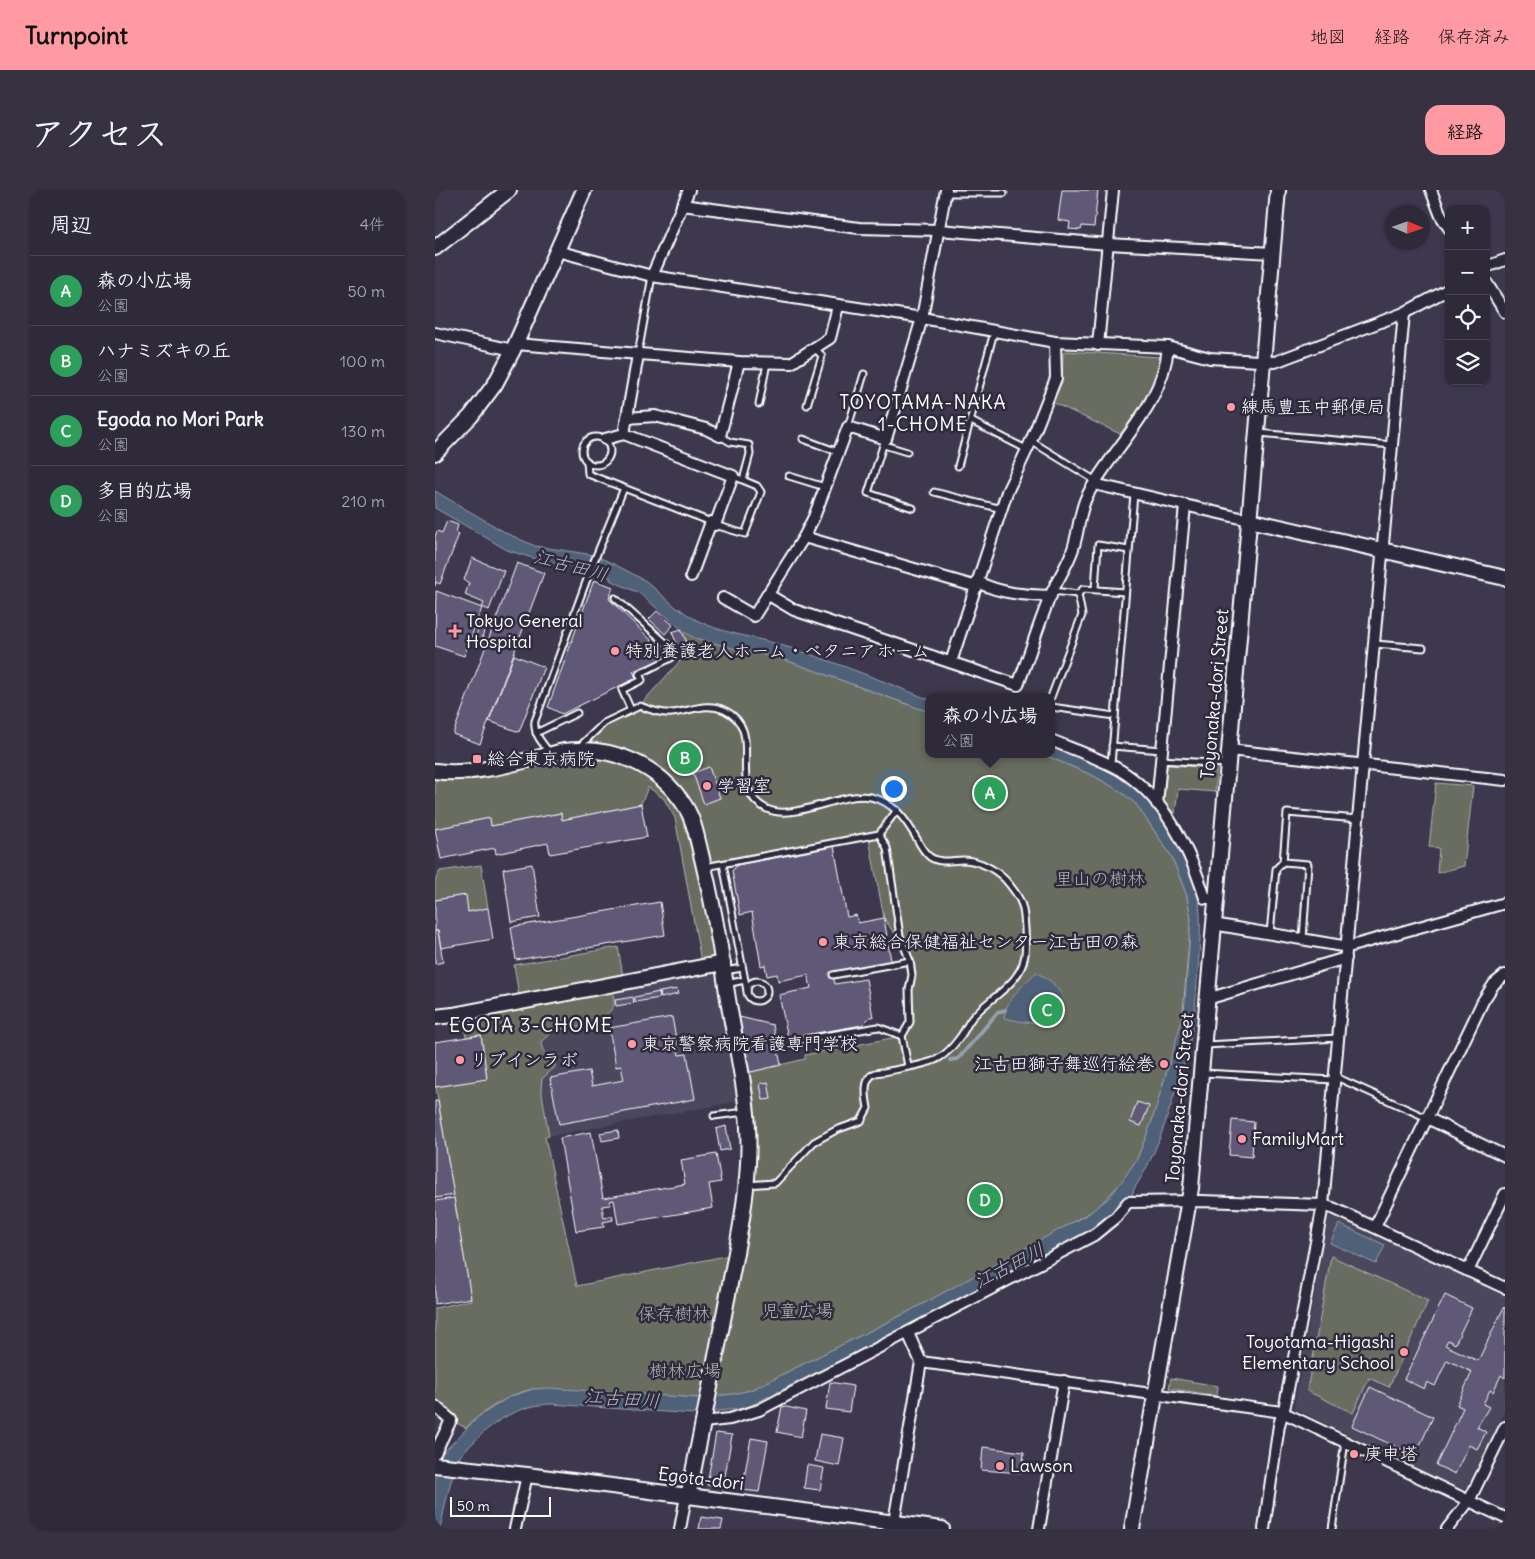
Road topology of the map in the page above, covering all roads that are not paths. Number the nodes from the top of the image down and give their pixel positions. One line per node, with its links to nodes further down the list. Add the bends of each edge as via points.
1 (509, 190): 13 (street)
2 (584, 190): 14 (street)
3 (689, 190): 9 (street)
4 (1113, 190): 12 (street)
5 (1278, 190): 15 (street, Toyonaka-dori Street)
6 (1431, 190): 10 (street)
7 (946, 191): 8 (lane); 11 (street)
8 (1004, 193)
9 (682, 205): 11 (street, via 859,228); 18 (street)
10 (1445, 222)
11 (939, 230): 12 (street); 24 (street)
12 (1108, 244): 15 (street); 28 (street)
13 (435, 248)
14 (557, 251): 18 (street); 29 (street)
15 (1273, 253): 34 (street, Toyonaka-dori Street)
16 (1505, 260): 17 (street)
17 (1490, 266)
18 (652, 276): 21 (street); 32 (lane)
19 (1490, 288): 22 (street)
20 (1445, 290): 23 (street)
21 (838, 306): 24 (street); 31 (street, via 830,338)
22 (1505, 312)
23 (1404, 313): 34 (street, via 1275,362); 49 (street)
24 (921, 318): 26 (street); 47 (street)
25 (435, 332): 29 (street)
26 (994, 332): 27 (street); 40 (lane)
27 (1055, 342): 28 (street); 48 (street, via 1056,378)
28 (1098, 345): 30 (street)
29 (514, 347): 32 (street); 52 (street, via 483,402)
30 (1168, 347): 34 (street, via 1210,358); 58 (street, via 1167,362 1153,399)
31 (815, 348): 35 (street, via 791,363); 38 (lane, via 822,356)
32 (638, 355): 33 (street); 39 (street)
33 (739, 362): 35 (street); 44 (street)
34 (1264, 362): 42 (street, Toyonaka-dori Street)
35 (767, 363): 37 (lane)
36 (864, 374): 41 (lane)
37 (759, 404)
38 (807, 405)
39 (627, 418): 43 (street); 44 (street, via 655,416 706,429)
40 (971, 421): 48 (lane); 54 (lane)
41 (848, 427): 47 (street); 50 (street)
42 (1257, 432): 49 (lane); 66 (street, Toyonaka-dori Street)
43 (623, 434): 45 (street); 55 (street)
44 (720, 436): 57 (lane, via 730,442 749,444 750,454)
45 (605, 439): 53 (lane, via 596,436 587,440 582,448); 53 (lane, via 610,447 607,460 600,465)
46 (803, 440): 50 (lane)
47 (885, 442): 51 (lane); 64 (lane, via 868,493)
48 (1028, 445): 58 (lane); 65 (street, via 1007,492)
49 (1393, 445): 70 (street)
50 (838, 452): 60 (street)
51 (907, 452)
52 (435, 453)
53 (587, 462): 59 (lane, via 588,474)
54 (958, 466)
55 (733, 476): 57 (lane); 67 (street)
56 (789, 476): 60 (lane)
57 (743, 480): 67 (lane, via 757,486 761,492 745,534)
58 (1095, 483): 62 (street); 77 (street, via 1086,498 1071,554)
59 (624, 488): 67 (lane); 89 (lane, via 535,720)
60 (825, 488): 68 (street)
61 (934, 492): 65 (lane)
62 (1134, 493): 63 (street); 69 (lane)
63 (1185, 505): 66 (street); 95 (street)
64 (913, 508)
65 (1003, 510): 73 (street)
66 (1249, 520): 70 (street); 93 (street, Toyonaka-dori Street)
67 (713, 523): 71 (street)
68 (804, 537): 73 (street); 76 (street)
69 (1129, 550): 74 (lane, via 1098,545); 75 (lane)
70 (1384, 551): 72 (street); 81 (street)
71 (691, 576)
72 (1505, 578)
73 (977, 584): 77 (street, via 1008,593); 83 (street)
74 (1095, 589): 75 (lane); 78 (lane, via 1083,588)
75 (1125, 592): 88 (lane)
76 (767, 594): 80 (street, via 754,616); 83 (street, via 794,610)
77 (1051, 594): 78 (lane); 83 (street, via 1018,684)
78 (1078, 594): 84 (lane, via 1082,615)
79 (615, 598): 86 (lane, via 667,644 671,658 639,674 641,680 622,690)
80 (723, 598)
81 (1375, 644): 82 (lane); 98 (street)
82 (1423, 648)
83 (951, 662)
84 (1053, 693)
85 (1055, 708): 88 (lane)
86 (631, 710): 92 (lane, via 604,724); 102 (lane, via 639,706 659,713 672,713 704,706 732,714 745,730 748,789 753,798 772,811 793,811 857,796 871,797)
87 (577, 713): 89 (lane)
88 (1115, 716): 91 (lane)
89 (536, 733): 94 (lane)
90 (1055, 742): 97 (street)
91 (1112, 746): 95 (lane); 97 (lane)
92 (577, 750): 94 (street); 107 (street, via 622,756 660,777 685,806 692,820)
93 (1229, 750): 96 (street, Toyonaka-dori Street); 98 (street)
94 (551, 754): 99 (street, via 464,772)
95 (1161, 755): 96 (lane); 101 (street)
96 (1228, 764): 108 (street, Toyonaka-dori Street)
97 (1111, 765): 101 (street)
98 (1364, 765): 100 (street); 103 (street)
99 (435, 772)
100 (1505, 780)
101 (1157, 804): 108 (street, via 1183,842 1205,898)
102 (897, 810): 104 (lane); 128 (lane, via 931,858 944,862 977,862 1000,875 1022,903 1024,927 1025,959 1013,980 972,1018 960,1038 938,1059)
103 (1359, 819): 105 (lane, via 1287,813); 113 (street)
104 (879, 834): 106 (lane); 115 (lane, via 887,848 900,936)
105 (1283, 862): 111 (lane, via 1276,868); 112 (lane, via 1309,864)
106 (723, 864): 107 (lane); 116 (lane)
107 (704, 867): 117 (street)
108 (1215, 898): 110 (street, Toyonaka-dori Street)
109 (1505, 903): 113 (street)
110 (1213, 924): 111 (street); 122 (street, Toyonaka-dori Street)
111 (1270, 934): 112 (street)
112 (1303, 939): 113 (street)
113 (1348, 947): 114 (street)
114 (1346, 958): 122 (street); 125 (street)
115 (910, 961): 118 (lane); 124 (lane, via 913,975 909,990 909,1022)
116 (742, 968): 117 (lane); 120 (lane)
117 (724, 973): 120 (lane); 123 (street); 131 (street)
118 (833, 975)
119 (1505, 975): 133 (street, via 1494,984 1483,1001)
120 (745, 980): 121 (lane)
121 (747, 991)
122 (1207, 999): 127 (street, Toyonaka-dori Street)
123 (435, 1017)
124 (902, 1036): 126 (lane, via 878,1027); 128 (lane)
125 (1339, 1038): 127 (lane); 130 (street)
126 (801, 1040)
127 (1203, 1045): 129 (street, Toyonaka-dori Street)
128 (908, 1066): 135 (lane, via 877,1072 869,1078 865,1091 868,1108 861,1121 814,1142 775,1183)
129 (1201, 1073): 130 (lane); 137 (street, Toyonaka-dori Street)
130 (1335, 1078): 133 (lane); 138 (street)
131 (748, 1111): 132 (lane); 135 (street)
132 (714, 1116)
133 (1427, 1118): 134 (street); 139 (street)
134 (1505, 1156)
135 (747, 1185): 148 (street)
136 (1505, 1194): 140 (street)
137 (1189, 1202): 138 (street); 142 (street, via 1128,1202 1116,1218 1094,1236); 145 (street, Toyonaka-dori Street)
138 (1323, 1205): 139 (street); 147 (street)
139 (1375, 1227): 140 (street)
140 (1468, 1271): 141 (street)
141 (1505, 1288)
142 (908, 1333): 143 (street); 148 (street, via 759,1410 730,1419)
143 (921, 1362): 144 (street); 156 (street)
144 (1063, 1381): 145 (street); 160 (street)
145 (1156, 1394): 147 (street); 161 (street, Toyonaka-dori Street)
146 (435, 1406): 151 (street, via 451,1420)
147 (1282, 1412): 150 (street); 162 (street)
148 (704, 1420): 153 (street)
149 (1505, 1428): 154 (street)
150 (1345, 1442): 154 (street); 163 (lane)
151 (435, 1461): 152 (street, Egota-dori, via 456,1468)
152 (527, 1475): 153 (street, Egota-dori); 157 (street)
153 (687, 1497): 156 (street, Egota-dori); 158 (street)
154 (1469, 1501): 155 (street); 164 (street)
155 (1505, 1518)
156 (894, 1526): 159 (street, Egota-dori)
157 (515, 1529)
158 (680, 1529)
159 (941, 1529)
160 (1039, 1529)
161 (1132, 1529)
162 (1264, 1529)
163 (1332, 1529)
164 (1447, 1529)

